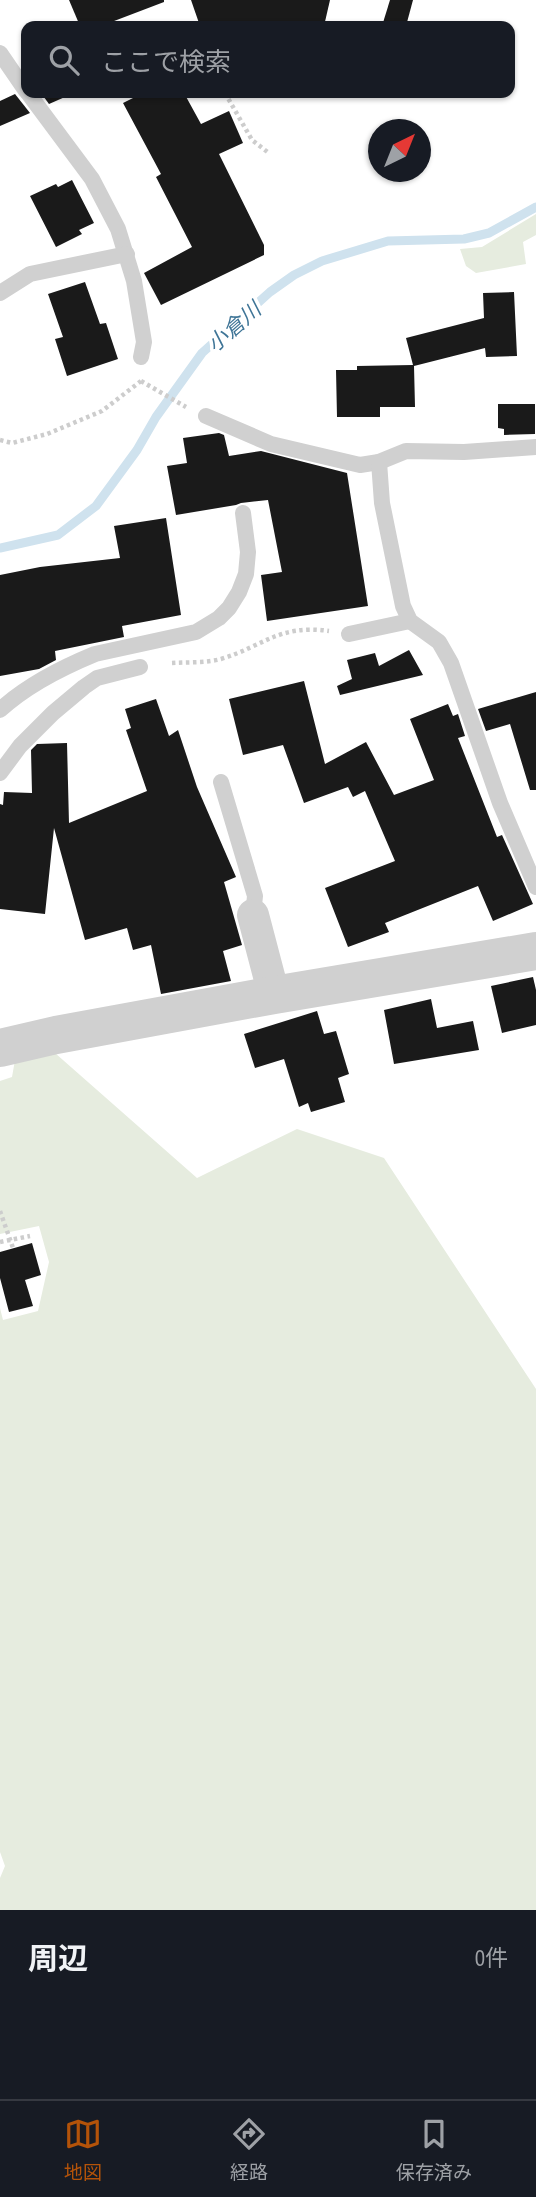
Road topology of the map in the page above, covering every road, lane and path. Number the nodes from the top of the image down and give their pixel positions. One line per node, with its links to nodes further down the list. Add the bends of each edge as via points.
1 (0, 53): 2 (lane)
2 (21, 83)
3 (31, 98): 6 (lane, via 96,186)
4 (228, 98): 5 (path, via 252,140)
5 (270, 153)
6 (127, 254): 7 (lane, via 30,274); 8 (lane, via 144,342)
7 (0, 293)
8 (141, 357)
9 (185, 406): 11 (path, via 141,380 102,411 47,434 12,443)
10 (206, 416): 13 (lane, via 271,444 360,465)
11 (0, 440)
12 (536, 447): 13 (lane, via 406,451)
13 (379, 462): 15 (lane, via 390,550)
14 (243, 513): 18 (lane, via 246,574 219,618 196,632 80,660 25,689)
15 (410, 621): 16 (lane); 21 (lane, via 439,642 451,663 500,803)
16 (349, 634): 17 (path, via 297,630 218,660)
17 (140, 667): 19 (lane, via 97,678 84,687 20,746)
18 (0, 710)
19 (0, 773)
20 (221, 782): 22 (lane, via 255,896)
21 (536, 887)
22 (253, 915): 24 (street)
23 (536, 951): 24 (street)
24 (274, 995): 25 (street)
25 (0, 1048)
26 (0, 1211): 28 (path)
27 (30, 1236): 28 (path)
28 (10, 1240): 29 (path); 30 (path)
29 (0, 1242)
30 (13, 1248)

